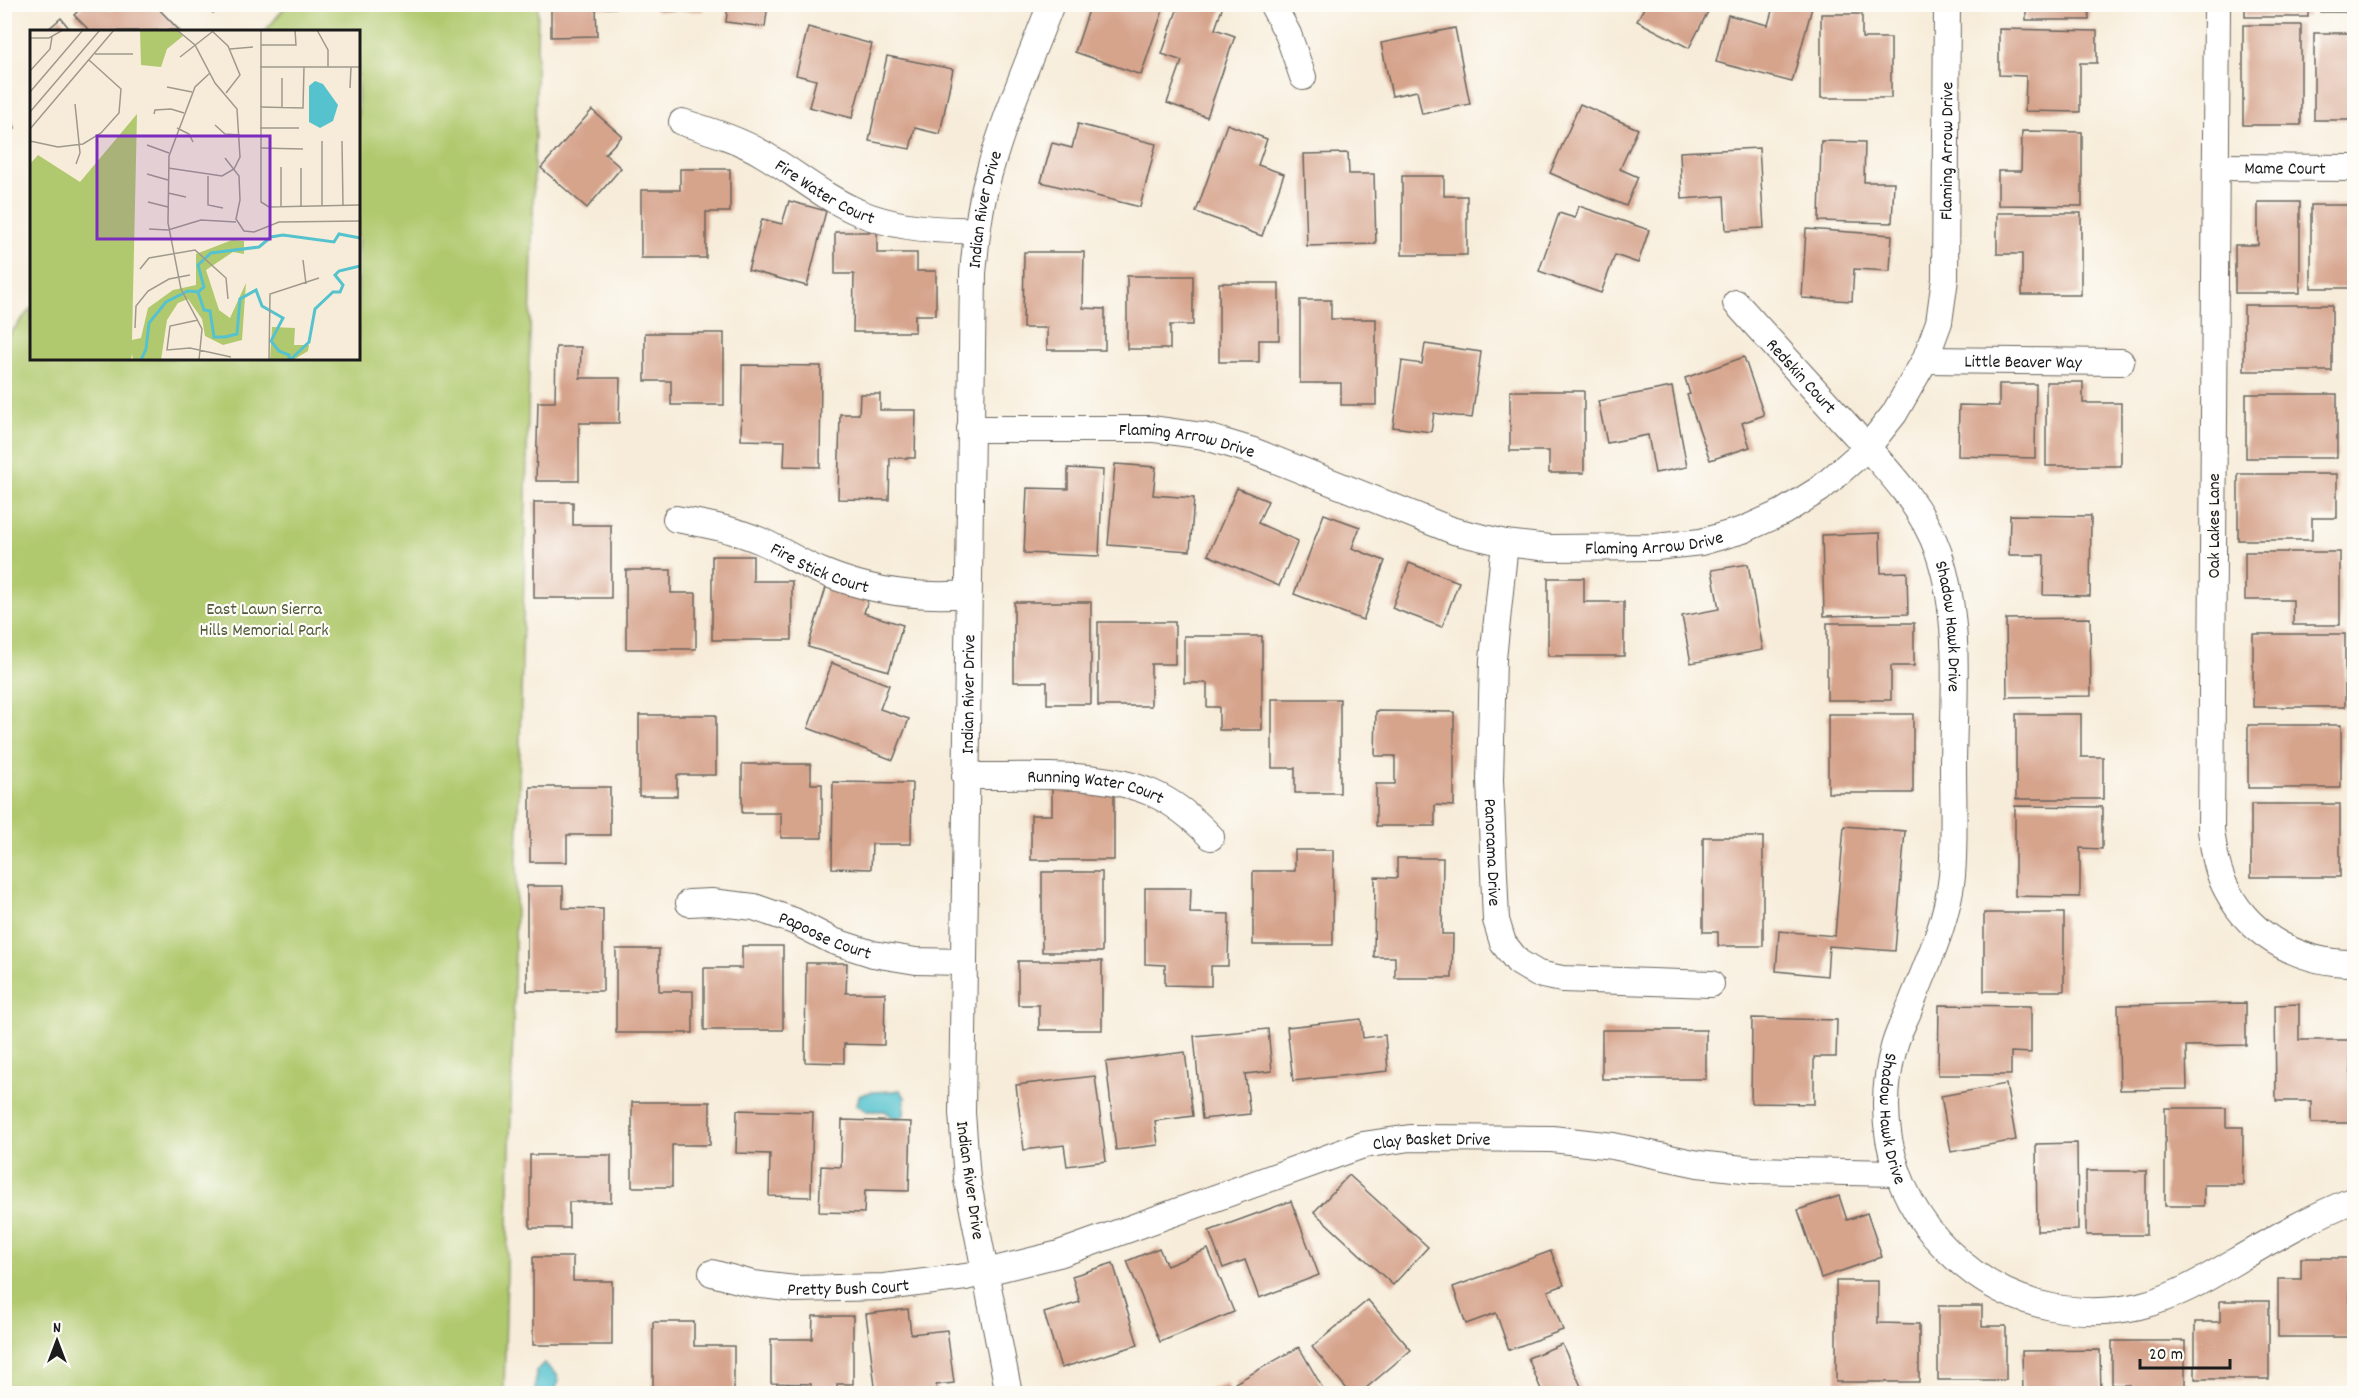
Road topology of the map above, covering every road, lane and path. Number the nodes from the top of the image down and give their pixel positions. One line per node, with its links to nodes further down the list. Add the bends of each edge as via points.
1 (1051, 4): 9 (street, Indian River Drive, via 1004,124)
2 (1272, 4): 5 (street, via 1288,34)
3 (1947, 4): 11 (street, Flaming Arrow Drive, via 1945,279 1939,322)
4 (2217, 4): 7 (street, Oak Lakes Lane)
5 (1302, 77)
6 (682, 122): 9 (street, Fire Water Court, via 724,135 763,154 819,193 862,214 909,226)
7 (2216, 167): 8 (street, Mame Court); 22 (street, Oak Lakes Lane, via 2211,830 2215,859 2228,893 2245,917 2267,936 2298,954 2326,962)
8 (2355, 168)
9 (977, 230): 13 (street, Indian River Drive)
10 (1736, 303): 14 (street, Redskin Court)
11 (1924, 360): 12 (street, Little Beaver Way); 14 (street, Flaming Arrow Drive, via 1894,414)
12 (2121, 362)
13 (970, 429): 16 (street, Flaming Arrow Drive, via 1153,429 1203,436 1253,451 1454,531); 17 (street, Indian River Drive)
14 (1867, 448): 16 (street, Flaming Arrow Drive, via 1820,489 1783,512 1743,530 1701,542 1656,547 1550,548); 24 (street, Shadow Hawk Drive, via 1905,492 1938,551 1950,594 1955,638 1952,876 1943,922 1894,1046 1886,1088 1887,1132)
15 (676, 519): 17 (street, Fire Stick Court, via 719,526 761,541 823,572 863,586 905,594)
16 (1504, 543): 23 (street, Panorama Drive, via 1493,659 1490,780 1496,920 1503,943 1518,962 1538,974 1562,979)
17 (968, 594): 18 (street, Indian River Drive)
18 (965, 777): 19 (street, Running Water Court, via 1088,778 1131,786 1174,805); 21 (street, Indian River Drive)
19 (1211, 837)
20 (689, 903): 21 (street, Papoose Court, via 754,907 873,954 916,961)
21 (963, 962): 26 (street, Indian River Drive, via 962,1113 967,1179)
22 (2355, 963)
23 (1711, 984)
24 (1898, 1173): 25 (street, Shadow Hawk Drive, via 1913,1206 1953,1257 2007,1293 2070,1310 2134,1307 2157,1301 2328,1210); 26 (street, Clay Basket Drive, via 1752,1170 1552,1139 1410,1138 1363,1145 1059,1254)
25 (2355, 1200)
26 (985, 1273): 27 (street, Pretty Bush Court, via 884,1287 795,1289); 28 (street, Indian River Drive)
27 (712, 1274)
28 (1009, 1394)

